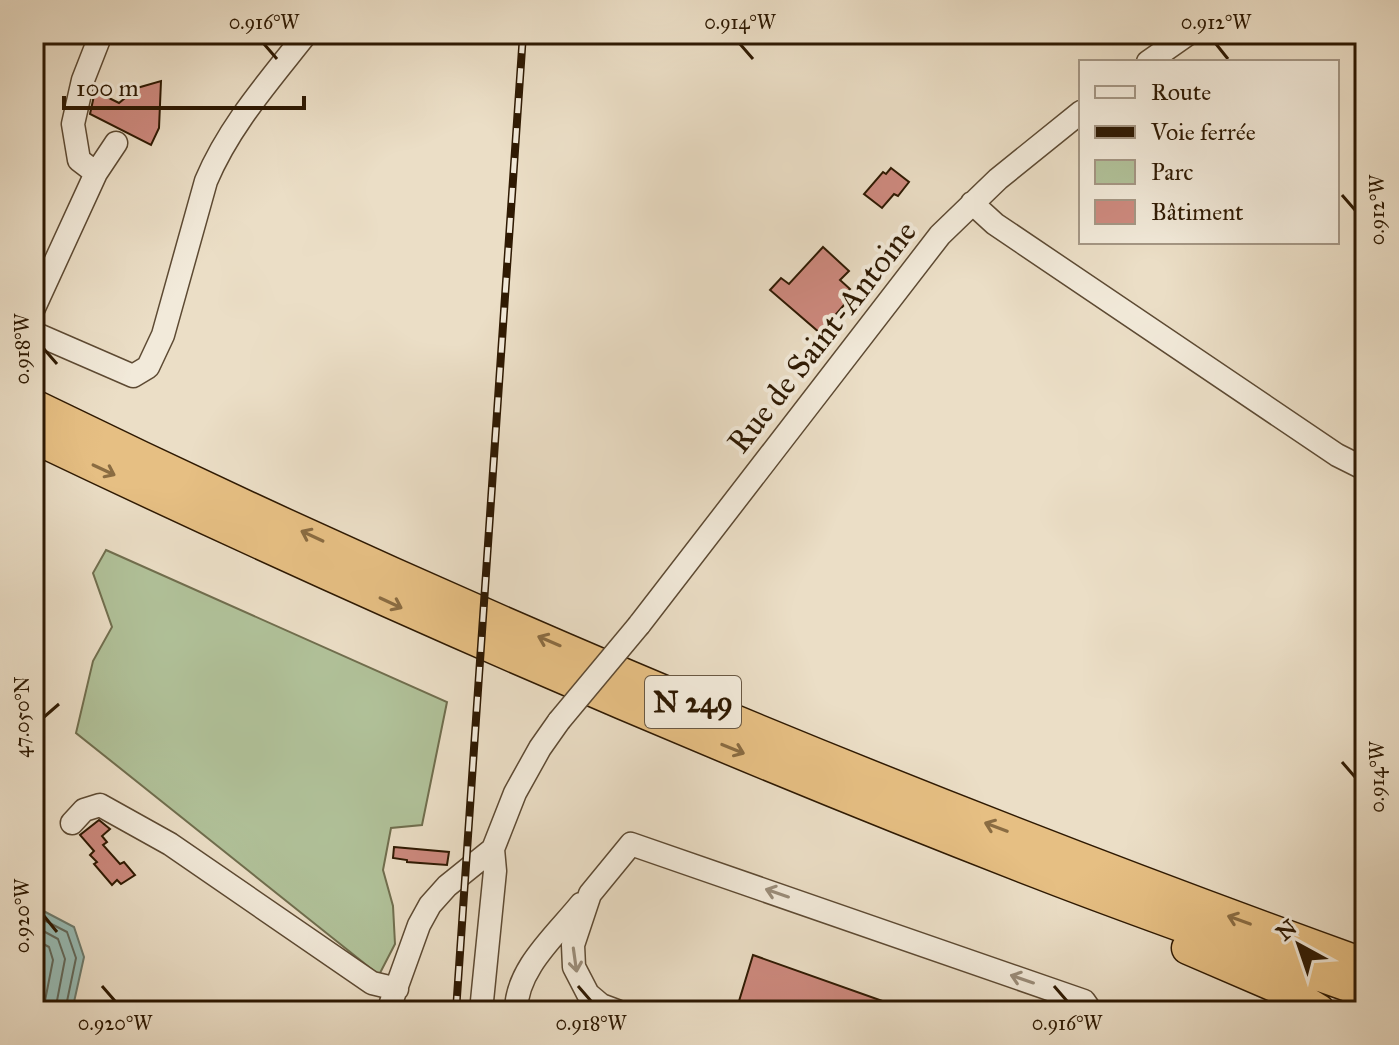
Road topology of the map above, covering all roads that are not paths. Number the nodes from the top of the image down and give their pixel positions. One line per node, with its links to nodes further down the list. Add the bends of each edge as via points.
1 (101, 34): 7 (street, via 73,124 79,160)
2 (306, 34): 10 (street, via 250,104 215,161 148,367 133,376)
3 (1188, 34): 4 (street)
4 (1151, 60)
5 (1079, 114): 8 (street, Rue de Saint-Antoine)
6 (116, 143): 7 (street)
7 (96, 173): 9 (street)
8 (972, 203): 13 (street, via 995,224); 15 (street, Rue de Saint-Antoine, bridge, via 921,258 559,721 515,793)
9 (34, 308)
10 (34, 333)
11 (34, 406): 18 (highway, N 249, one-way to 11, via 1062,853 790,743 399,575)
12 (34, 437): 16 (highway, N 249, one-way to 16, via 542,670)
13 (1365, 469)
14 (72, 823): 19 (street, via 84,810 100,805 110,810 170,844 372,983)
15 (493, 849): 19 (street, via 430,905); 23 (street)
16 (1040, 873): 20 (highway, N 249); 26 (highway, N 249, via 1060,893 1281,988)
17 (590, 894): 21 (street, one-way to 21, via 573,945 574,967 588,994); 24 (street, via 525,973); 25 (street, one-way to 17, via 1069,995 631,844)
18 (1365, 965)
19 (397, 989): 22 (street)
20 (1365, 991)
21 (605, 1009)
22 (388, 1011)
23 (481, 1011)
24 (516, 1011)
25 (1091, 1011)
26 (1319, 1011)

